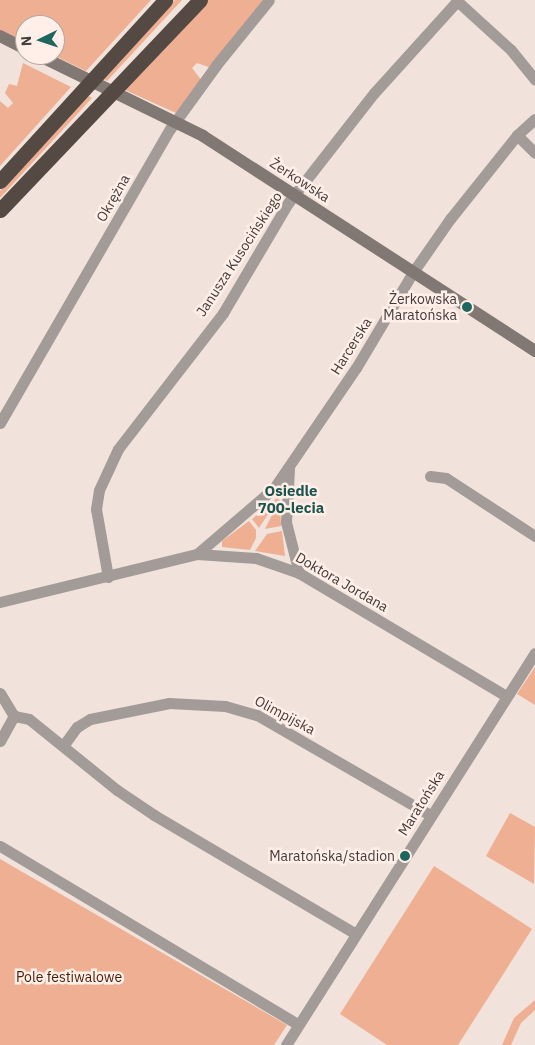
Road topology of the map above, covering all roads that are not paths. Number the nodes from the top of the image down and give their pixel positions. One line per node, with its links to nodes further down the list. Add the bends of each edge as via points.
1 (165, 0): 13 (highway)
2 (200, 0): 15 (highway)
3 (269, 0): 10 (street, Okrężna, via 217,64)
4 (457, 0): 8 (street, via 512,50); 14 (street, Janusza Kusocińskiego, via 374,93)
5 (0, 36): 6 (street)
6 (15, 44)
7 (59, 65): 10 (street, Żerkowska)
8 (535, 80)
9 (535, 119): 11 (street, Harcerska)
10 (176, 122): 14 (street, Żerkowska, via 211,140); 18 (street, Okrężna)
11 (517, 135): 12 (street); 16 (street, Harcerska, via 456,211)
12 (535, 153)
13 (0, 181)
14 (295, 195): 16 (street, Żerkowska); 24 (street, Janusza Kusocińskiego, via 222,313 127,435 108,466 96,509)
15 (0, 210)
16 (414, 272): 17 (street, Żerkowska); 19 (street, Harcerska, via 356,368)
17 (535, 351)
18 (0, 423)
19 (290, 466): 22 (street, Harcerska, via 266,498); 23 (street, via 286,522)
20 (430, 476): 21 (street, via 446,478)
21 (535, 536)
22 (197, 554): 23 (street, Doktora Jordana, via 256,558); 24 (street, Doktora Jordana)
23 (299, 573): 28 (street, Doktora Jordana)
24 (108, 576): 25 (street, Doktora Jordana)
25 (0, 602)
26 (535, 653): 28 (street, Maratońska)
27 (0, 693): 29 (street)
28 (506, 696): 32 (street, Maratońska)
29 (14, 716): 30 (street); 31 (street, via 29,719)
30 (0, 742)
31 (63, 746): 32 (street, Olimpijska, via 77,727 90,719 169,702 225,706 257,715); 34 (street, via 148,811)
32 (430, 815): 34 (street, Maratońska)
33 (0, 846): 35 (street)
34 (356, 934): 35 (street, Maratońska)
35 (298, 1024): 36 (street, Maratońska)
36 (286, 1045)

